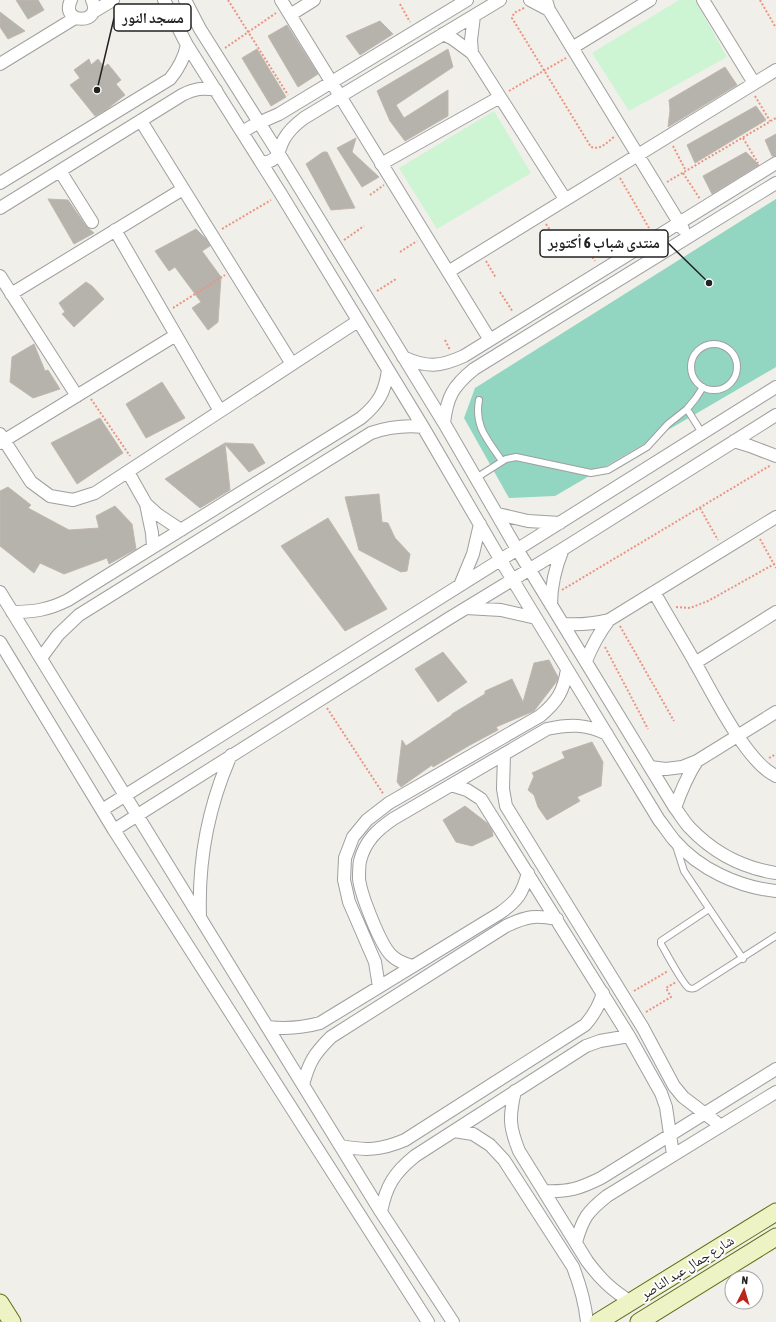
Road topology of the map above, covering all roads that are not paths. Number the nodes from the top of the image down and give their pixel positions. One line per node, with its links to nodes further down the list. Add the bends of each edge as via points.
1 (72, 0): 14 (street, via 69,8)
2 (113, 0): 11 (street)
3 (164, 0): 16 (street)
4 (185, 0): 29 (street, via 200,29)
5 (314, 0): 12 (street)
6 (467, 0): 22 (street)
7 (500, 0): 13 (street)
8 (650, 0): 17 (street)
9 (703, 0): 23 (street)
10 (541, 3): 17 (street)
11 (93, 6): 14 (street, via 91,15 86,19)
12 (285, 7): 22 (street)
13 (474, 16): 15 (street); 18 (street)
14 (75, 18): 19 (street)
15 (443, 34): 18 (street); 26 (street)
16 (187, 45): 21 (street, via 184,58); 24 (street)
17 (573, 50): 32 (street)
18 (472, 53): 27 (street)
19 (0, 64)
20 (776, 70): 23 (street)
21 (170, 79): 25 (street); 38 (street)
22 (331, 83): 26 (street); 29 (street, via 279,114)
23 (752, 85): 32 (street)
24 (216, 90): 25 (street, via 205,88); 30 (street)
25 (182, 95): 28 (street)
26 (339, 96): 31 (street, via 292,127 284,139); 35 (street)
27 (500, 97): 35 (street); 40 (street)
28 (141, 121): 36 (street); 39 (street)
29 (259, 122): 30 (street); 31 (street)
30 (242, 132): 34 (street)
31 (279, 154): 34 (street, via 272,160); 52 (street)
32 (638, 155): 40 (street); 43 (street)
33 (776, 162): 43 (street)
34 (262, 163): 49 (street)
35 (381, 164): 46 (street)
36 (60, 171): 41 (street); 42 (street)
37 (776, 182): 45 (street)
38 (0, 183)
39 (183, 189): 44 (street); 53 (street)
40 (565, 199): 46 (street)
41 (0, 208)
42 (92, 222)
43 (679, 222): 45 (street); 51 (street)
44 (115, 230): 48 (street); 50 (street)
45 (688, 237): 63 (street, via 474,369 461,379 452,392 446,407)
46 (448, 272): 51 (street)
47 (0, 276): 48 (street)
48 (11, 294): 57 (street)
49 (358, 321): 53 (street); 54 (street)
50 (176, 335): 57 (street); 60 (street)
51 (490, 340): 52 (street, via 450,363 417,364)
52 (403, 357): 63 (street)
53 (292, 364): 60 (street)
54 (388, 370): 62 (street, via 386,384 380,397 372,409); 64 (street)
55 (703, 387): 55 (lane, via 720,389 734,377 736,360 724,346 707,344 693,356 691,373); 59 (lane)
56 (776, 387): 66 (street)
57 (82, 394): 67 (street)
58 (479, 400): 70 (lane, via 478,415 481,429)
59 (687, 409): 66 (lane); 70 (lane, via 668,424 648,447 608,470 591,473 516,457)
60 (220, 411): 71 (street)
61 (776, 415): 68 (street)
62 (361, 418): 65 (street); 78 (street)
63 (444, 423): 72 (street)
64 (423, 427): 65 (street, via 397,426); 77 (street)
65 (371, 433): 93 (street)
66 (702, 433): 76 (street)
67 (1, 439): 71 (street, via 31,482 50,496 73,500 95,493)
68 (734, 441): 69 (street); 81 (street)
69 (776, 456)
70 (502, 461): 72 (lane)
71 (132, 469): 73 (street)
72 (476, 478): 74 (street)
73 (146, 504): 78 (street); 79 (street)
74 (498, 514): 76 (street, via 528,521); 80 (street)
75 (776, 517): 87 (street)
76 (560, 522): 80 (street)
77 (480, 524): 82 (street); 85 (street, via 473,554)
78 (181, 530): 79 (street)
79 (153, 547): 88 (street)
80 (517, 549): 82 (street); 83 (street)
81 (563, 549): 83 (street); 89 (street, via 552,581)
82 (500, 559): 84 (street); 85 (street)
83 (529, 569): 84 (street); 89 (street)
84 (512, 579): 90 (street); 94 (street)
85 (461, 584): 113 (street)
86 (0, 592): 91 (street)
87 (654, 592): 95 (street); 100 (street)
88 (68, 600): 91 (street, via 42,610); 93 (street)
89 (551, 601): 96 (street)
90 (465, 608): 94 (street, via 501,610); 108 (street)
91 (12, 612): 98 (street)
92 (776, 612): 100 (street)
93 (79, 615): 98 (street, via 58,635)
94 (536, 618): 101 (street)
95 (612, 618): 96 (street, via 586,624); 99 (street, via 598,634)
96 (563, 624): 99 (street)
97 (0, 642): 116 (street)
98 (41, 658): 113 (street)
99 (586, 662): 110 (street)
100 (696, 663): 106 (street)
101 (567, 669): 103 (street, via 559,695); 105 (street)
102 (776, 712): 106 (street)
103 (540, 716): 104 (street, via 545,715 549,719); 131 (street, via 390,803 367,820 353,837 345,858 344,880 349,902)
104 (547, 729): 105 (street, via 578,725); 107 (street)
105 (607, 734): 120 (street)
106 (738, 736): 109 (street); 111 (street, via 759,764)
107 (504, 754): 112 (street); 114 (street, via 503,789)
108 (231, 755): 118 (street); 126 (street, via 217,790 204,837 199,880)
109 (697, 761): 110 (street, via 682,767); 115 (street, via 680,791)
110 (650, 767): 115 (street)
111 (776, 776)
112 (451, 785): 117 (street, via 467,790 481,799); 129 (street, via 378,829 367,844 360,861 359,879 363,897)
113 (125, 795): 116 (street); 118 (street)
114 (506, 806): 117 (street, via 495,803 491,807); 144 (street, via 624,997)
115 (675, 808): 122 (street, via 689,827 707,844 750,867)
116 (102, 810): 119 (street)
117 (491, 813): 121 (street)
118 (137, 815): 119 (street); 126 (street)
119 (114, 830): 167 (street)
120 (674, 840): 123 (street, via 694,859 715,872 739,883); 124 (lane, via 684,871)
121 (528, 873): 125 (street, via 523,889 514,903); 127 (street)
122 (776, 873)
123 (776, 891)
124 (709, 909): 132 (lane); 132 (lane, via 661,941 687,987 695,988)
125 (500, 913): 128 (street, via 509,916 510,922); 133 (street)
126 (200, 917): 137 (street)
127 (557, 919): 128 (street, via 540,916 522,918); 135 (street)
128 (506, 926): 140 (street)
129 (379, 934): 131 (street, via 376,942 368,942); 133 (street, via 391,955)
130 (776, 936): 132 (lane)
131 (365, 939): 134 (street, via 375,962)
132 (743, 959)
133 (412, 966): 134 (street)
134 (379, 987): 136 (street)
135 (603, 993): 138 (street, via 594,1016); 139 (street)
136 (320, 1024): 137 (street, via 303,1028); 140 (street, via 320,1035 325,1038)
137 (268, 1027): 143 (street)
138 (574, 1031): 141 (street, via 585,1032 588,1037); 152 (street)
139 (630, 1036): 141 (street); 147 (street)
140 (331, 1037): 143 (street, via 318,1050 308,1067)
141 (586, 1046): 145 (street)
142 (776, 1069): 148 (street)
143 (303, 1085): 153 (street)
144 (674, 1086): 147 (street, via 672,1096); 148 (street)
145 (515, 1091): 150 (street); 154 (street, via 510,1111 512,1132)
146 (776, 1092): 149 (street)
147 (661, 1093): 151 (street, via 666,1107)
148 (705, 1113): 149 (street); 151 (street)
149 (721, 1126): 155 (street)
150 (454, 1131): 156 (street); 157 (street, via 473,1134 490,1145)
151 (670, 1136): 155 (street); 158 (street, via 583,1187 564,1192)
152 (405, 1140): 153 (street, via 374,1150 357,1150); 156 (street, via 403,1152 408,1156)
153 (341, 1146): 159 (street)
154 (519, 1151): 157 (street, via 509,1151); 158 (street)
155 (673, 1155): 162 (street, via 592,1208 581,1224)
156 (415, 1156): 159 (street, via 391,1180 384,1195)
157 (504, 1160): 163 (street)
158 (544, 1191): 162 (street)
159 (381, 1212): 168 (street)
160 (776, 1212): 164 (main road, شارع جمال عبد الناصر)
161 (776, 1237): 171 (main road, شارع جمال عبد الناصر)
162 (578, 1246): 163 (street, via 581,1256 572,1261); 164 (street, via 599,1277)
163 (567, 1258): 169 (street, via 580,1286)
164 (631, 1302): 170 (main road, شارع جمال عبد الناصر)
165 (0, 1303): 166 (main road)
166 (12, 1322)
167 (428, 1322)
168 (453, 1322)
169 (587, 1322)
170 (598, 1322)
171 (639, 1322)

